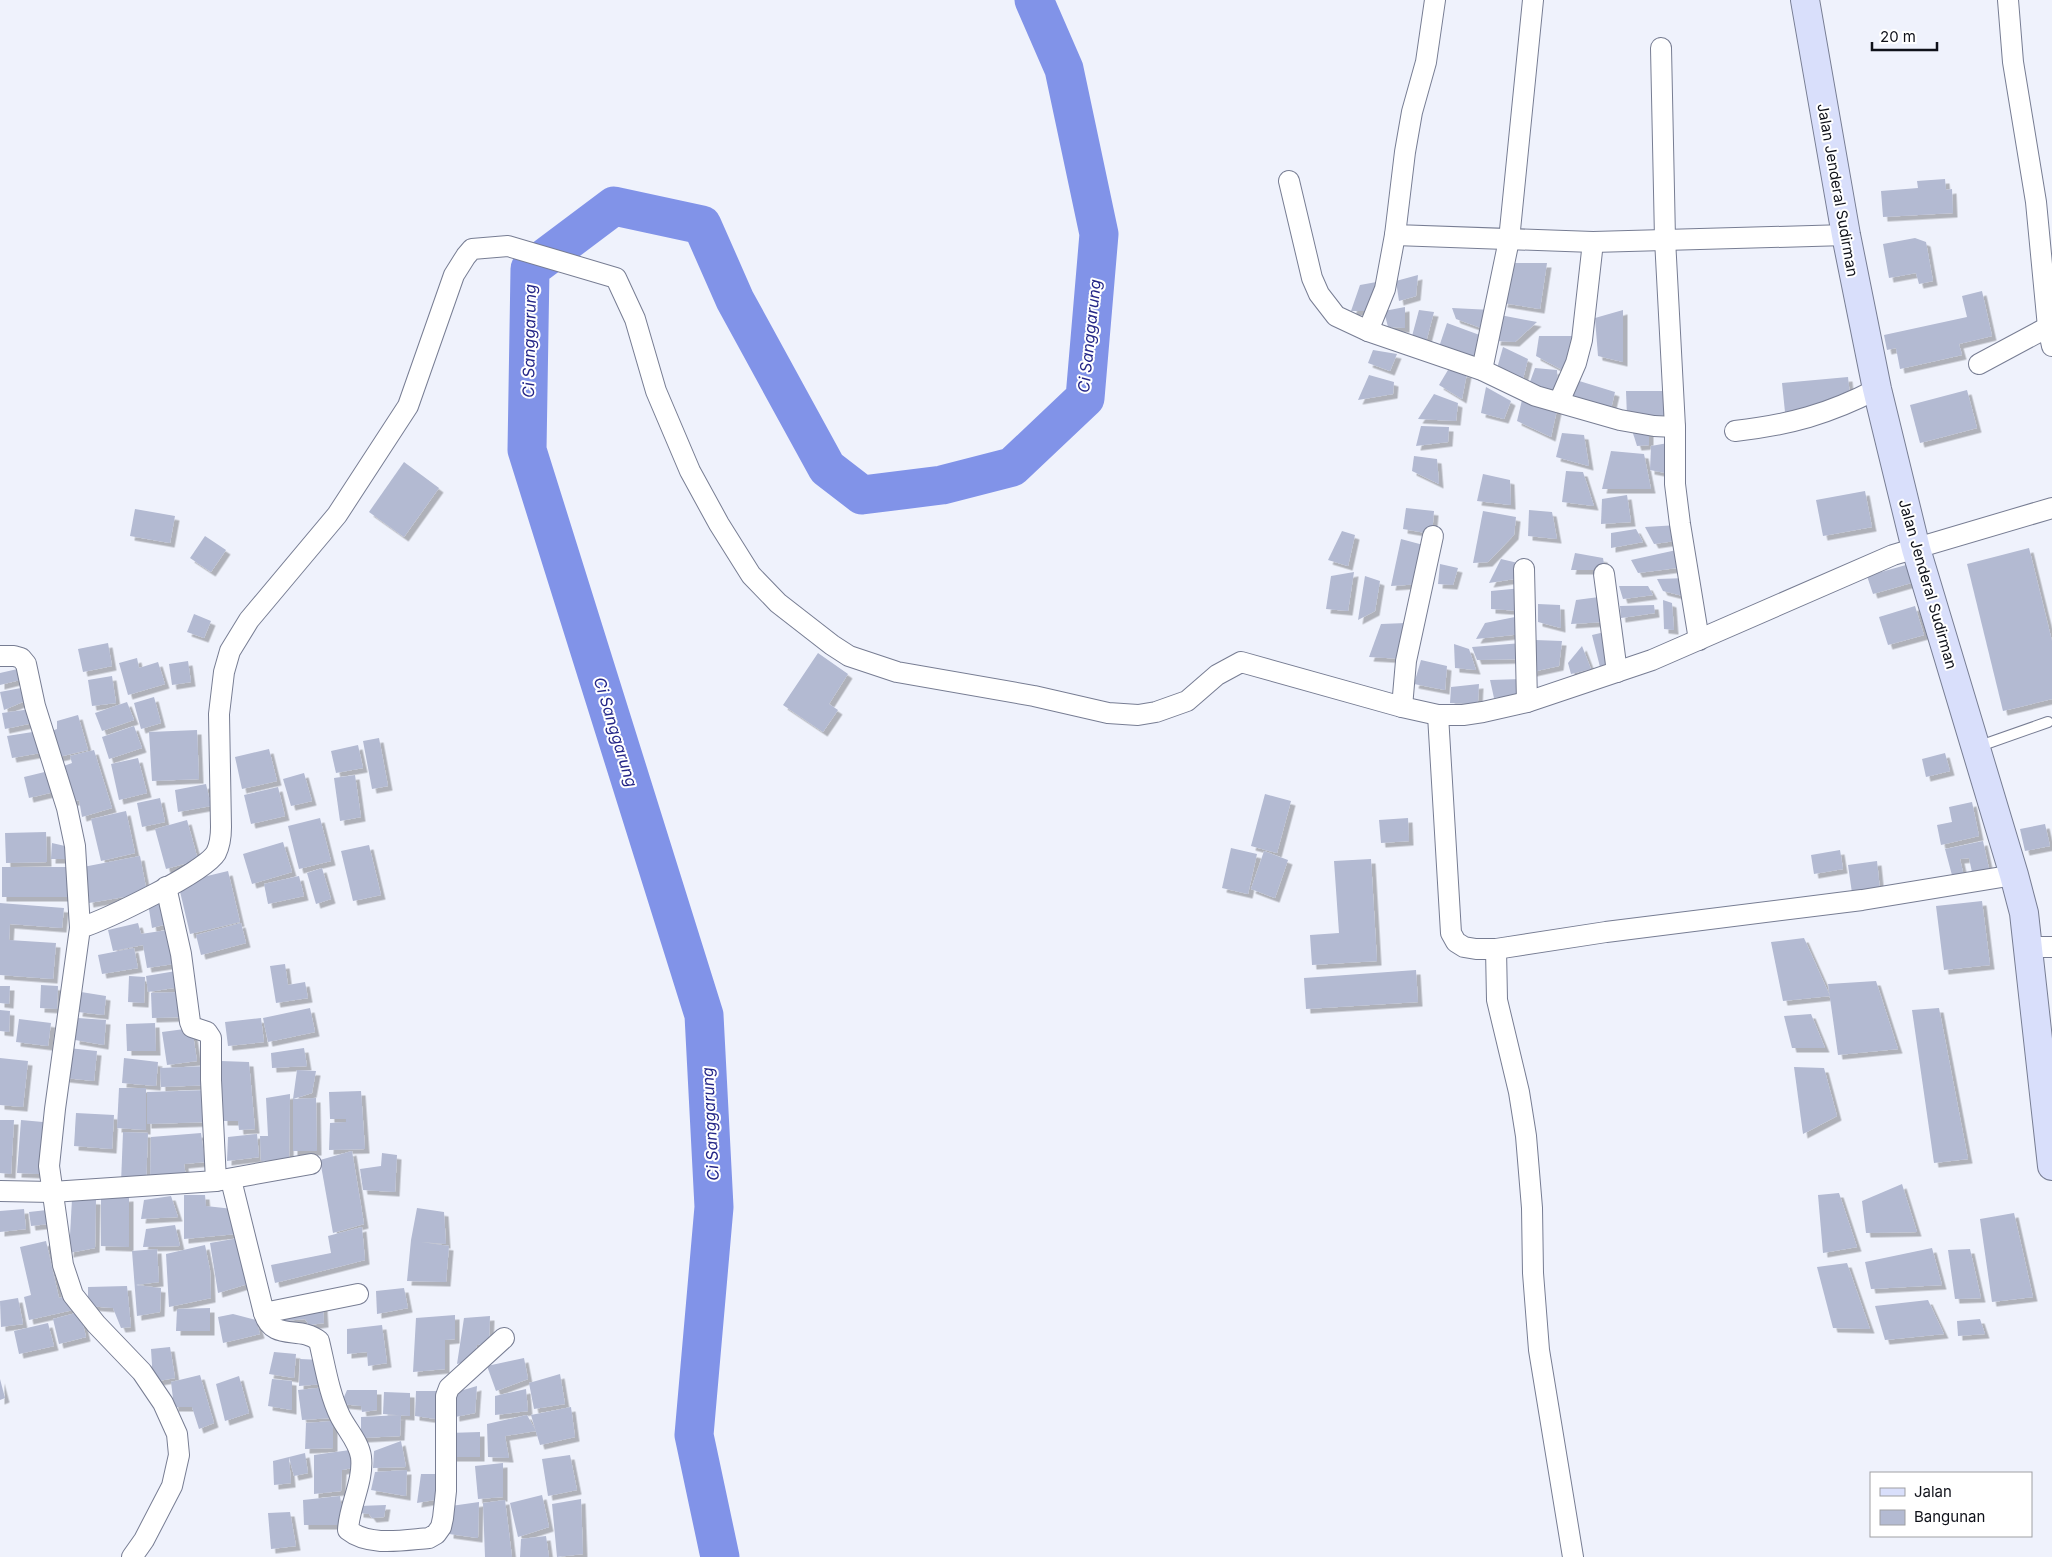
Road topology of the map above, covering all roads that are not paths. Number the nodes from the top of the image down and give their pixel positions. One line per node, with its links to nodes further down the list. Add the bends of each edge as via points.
1 (1435, 0): 7 (street, via 1426,62 1405,152)
2 (1532, 0): 10 (street)
3 (1805, 0): 8 (main road, Jalan Jenderal Sudirman)
4 (2008, 0): 13 (street, via 2014,62 2036,202)
5 (1661, 48): 9 (street)
6 (1289, 181): 12 (street, via 1306,263 1319,294 1336,316)
7 (1395, 235): 10 (street); 12 (street, via 1385,289)
8 (1846, 235): 9 (street); 16 (main road, Jalan Jenderal Sudirman)
9 (1666, 239): 11 (street); 19 (street)
10 (1509, 240): 11 (street); 15 (street)
11 (1593, 242): 17 (street, via 1582,340)
12 (1368, 331): 15 (street)
13 (2050, 337): 14 (street)
14 (1979, 364)
15 (1482, 370): 17 (street, via 1536,396)
16 (1881, 401): 18 (street, via 1847,405 1808,418); 22 (main road, Jalan Jenderal Sudirman)
17 (1559, 402): 19 (street)
18 (1735, 431)
19 (1675, 433): 25 (street, via 1680,524)
20 (2052, 508): 22 (street)
21 (1433, 536): 29 (street, via 1406,661)
22 (1916, 549): 25 (street, via 1863,567); 32 (main road, Jalan Jenderal Sudirman)
23 (1524, 568): 28 (street)
24 (1604, 574): 27 (street)
25 (1699, 640): 27 (street)
26 (0, 656): 35 (street, via 21,658 26,664 34,706 67,808 76,861)
27 (1617, 672): 28 (street)
28 (1527, 702): 30 (street, via 1463,715)
29 (1402, 707): 30 (street); 34 (street, via 1241,662 1217,675 1178,706 1138,715 1108,713 1034,696 897,672 849,656 778,603 751,575 736,553 690,471 656,391 635,320 616,278 508,246 472,249 454,275 408,406 337,514 249,620 230,651 224,672 220,714 220,841 216,854 208,862)
30 (1438, 715): 37 (street, via 1452,934 1464,947)
31 (2048, 722): 32 (lane)
32 (1976, 747): 33 (main road, Jalan Jenderal Sudirman)
33 (2014, 875): 36 (main road, Jalan Jenderal Sudirman, via 2024,913); 37 (street, via 1862,900)
34 (166, 887): 35 (street, via 114,915); 40 (street, via 181,954 190,1022 192,1027 207,1032 211,1038 212,1108)
35 (80, 928): 42 (street, via 55,1109 49,1166)
36 (2040, 947): 39 (main road, Jalan Jenderal Sudirman)
37 (1496, 948): 47 (street, via 1497,1000 1526,1136 1539,1350)
38 (311, 1164): 40 (street)
39 (2052, 1166)
40 (224, 1181): 42 (street); 44 (street)
41 (0, 1191): 42 (street)
42 (52, 1192): 46 (street, via 63,1265 73,1295 92,1320 142,1372 170,1415 177,1434 179,1455 172,1486)
43 (358, 1294): 44 (street)
44 (264, 1313): 45 (street, via 271,1327 320,1341 335,1402 361,1458 362,1469 348,1530 382,1541 429,1538 441,1527 446,1491 446,1396 449,1388)
45 (504, 1338)
46 (132, 1557)
47 (1573, 1557)

